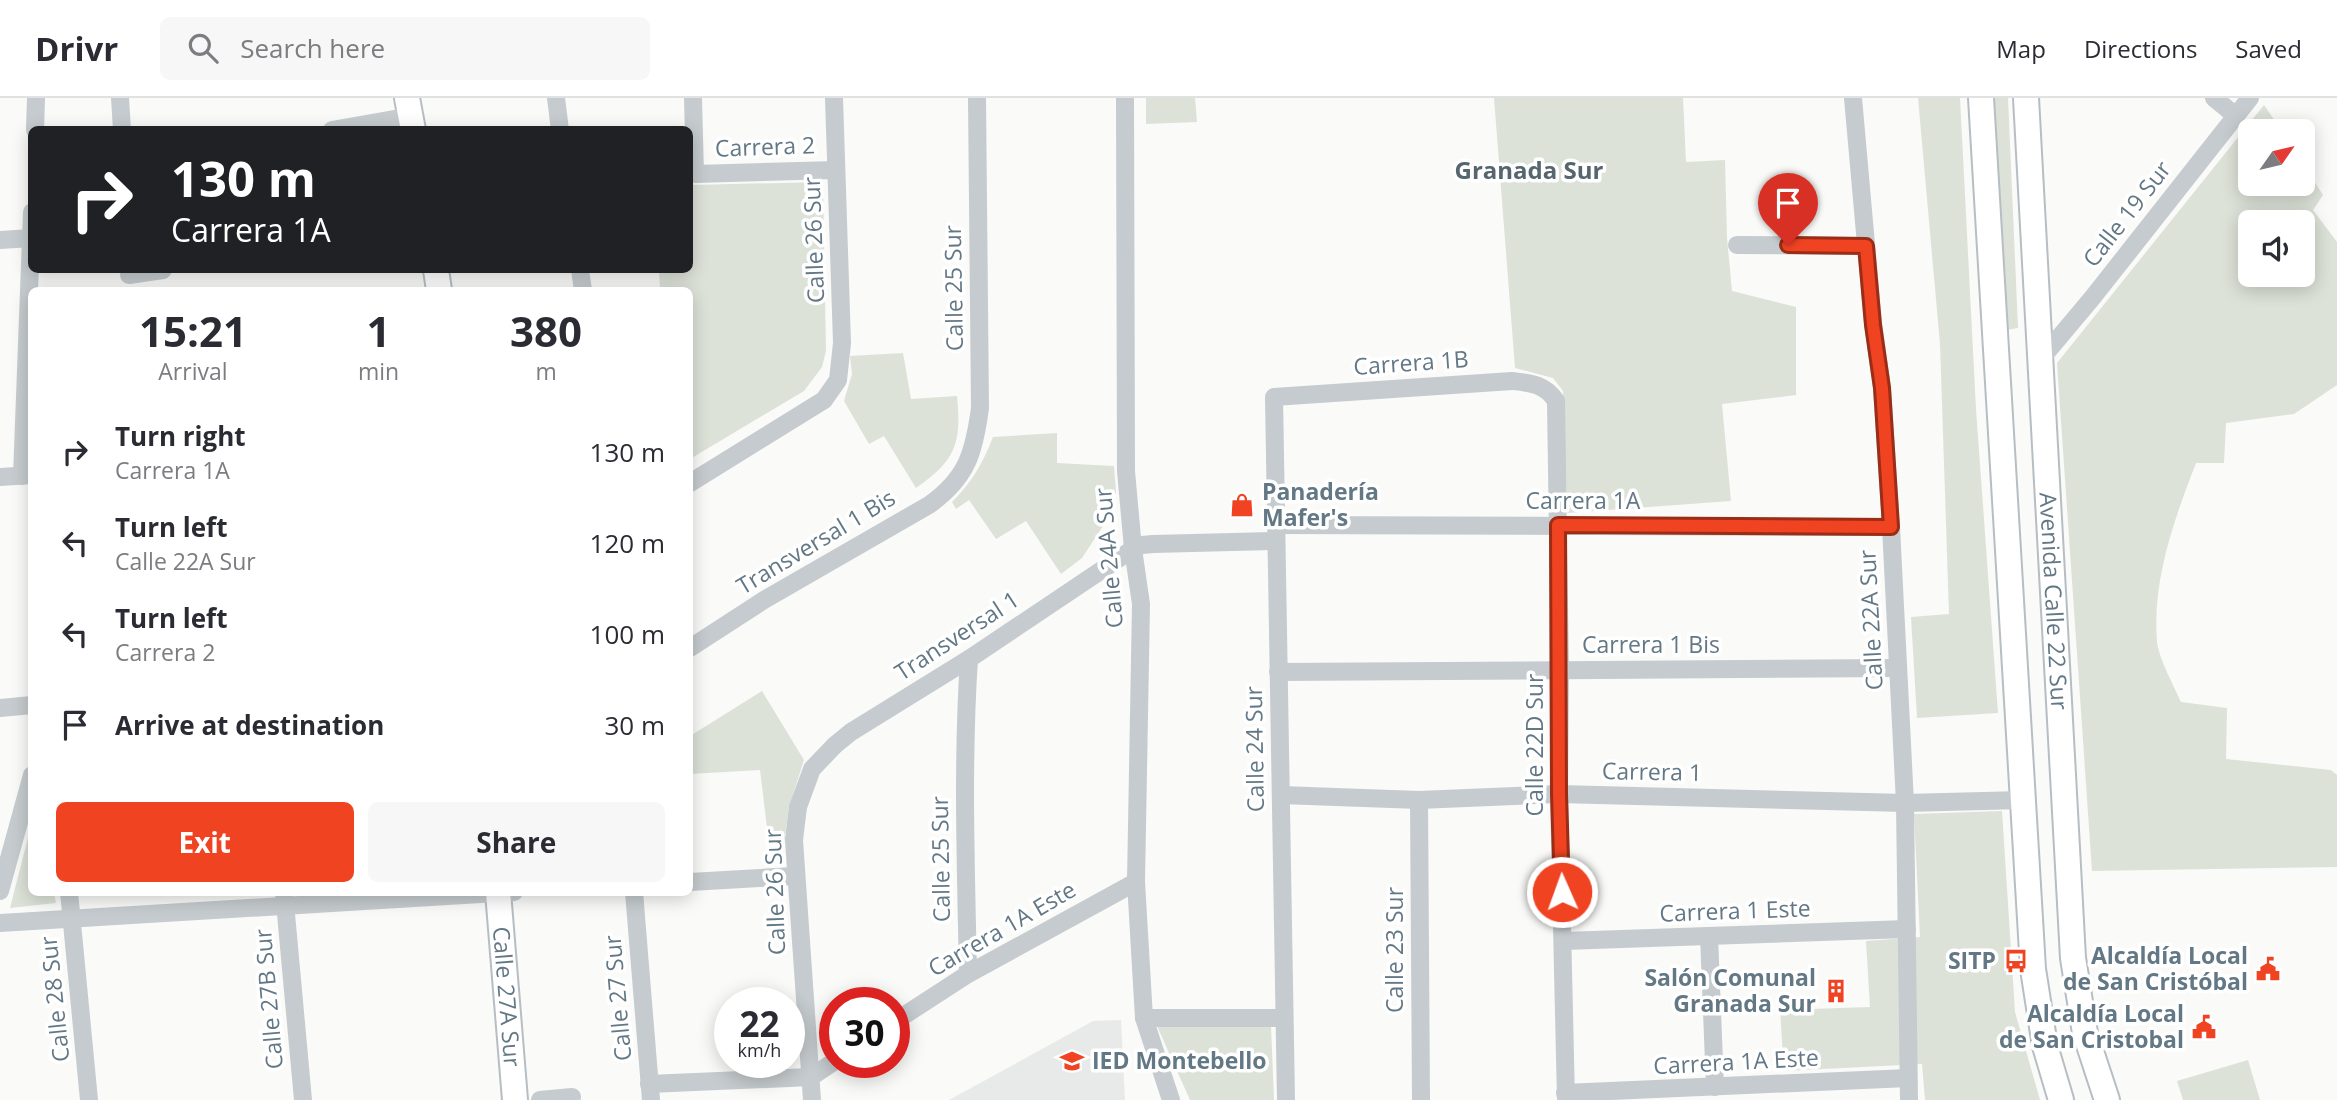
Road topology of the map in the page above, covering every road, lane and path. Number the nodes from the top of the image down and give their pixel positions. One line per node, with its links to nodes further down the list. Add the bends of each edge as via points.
1 (36, 98): 15 (street)
2 (120, 98): 16 (street)
3 (556, 98): 18 (street)
4 (693, 98): 19 (street, Carrera 2, via 695,174)
5 (834, 98): 19 (street, Calle 26 Sur)
6 (977, 98): 30 (street, Calle 25 Sur, via 980,408)
7 (1125, 98): 37 (street, Calle 24A Sur, via 1126,471)
8 (1853, 98): 23 (street, Calle 22A Sur)
9 (1981, 98): 50 (main road, Avenida Calle 22 Sur)
10 (2026, 98): 26 (main road, Avenida Calle 22 Sur)
11 (2214, 98): 14 (street)
12 (2250, 98): 14 (street, Calle 19 Sur)
13 (410, 114): 17 (street)
14 (2236, 116): 26 (street, Calle 19 Sur)
15 (35, 126)
16 (122, 126)
17 (352, 126)
18 (560, 126)
19 (836, 170): 33 (street, Calle 26 Sur, via 842,343 838,380 817,406)
20 (28, 238): 21 (street)
21 (0, 240)
22 (1737, 245): 23 (street)
23 (1866, 246): 35 (street, Calle 22A Sur)
24 (150, 273): 25 (street)
25 (129, 278)
26 (2041, 359): 87 (main road, Avenida Calle 22 Sur, via 2073,958 2085,1033)
27 (1549, 391): 28 (street, Carrera 1B, via 1512,381); 34 (street, Calle 22D Sur, via 1556,401)
28 (1274, 397): 36 (street, Calle 24 Sur)
29 (28, 416): 31 (street)
30 (962, 474): 38 (street, Transversal 1 Bis, via 929,505)
31 (27, 475): 32 (street)
32 (0, 477)
33 (693, 481)
34 (1558, 525): 35 (street, Carrera 1A); 36 (street, Carrera 1A); 41 (street, Calle 22D Sur)
35 (1891, 527): 40 (street, Calle 22A Sur)
36 (1276, 533): 37 (street, Carrera 1A); 42 (street, Calle 24 Sur)
37 (1133, 549): 39 (street, Transversal 1); 53 (street, Calle 24A Sur, via 1141,604)
38 (693, 646)
39 (969, 659): 45 (street, Transversal 1, via 851,732); 66 (street, Calle 25 Sur, via 964,723)
40 (1898, 668): 41 (street, Carrera 1 Bis); 51 (street, Calle 22A Sur)
41 (1560, 670): 42 (street, Carrera 1 Bis); 47 (street, Calle 22D Sur)
42 (1278, 672): 48 (street, Calle 24 Sur)
43 (28, 705): 44 (street)
44 (0, 708)
45 (812, 769): 52 (street, Calle 26 Sur, via 797,814)
46 (28, 790): 55 (street)
47 (1559, 794): 49 (street, Carrera 1); 51 (street, Carrera 1); 65 (street, Calle 22D Sur)
48 (1281, 795): 49 (street, Carrera 1); 69 (street, Calle 24 Sur)
49 (1419, 800): 84 (street, Calle 23 Sur)
50 (2023, 800): 51 (street, Carrera 1); 86 (main road, Avenida Calle 22 Sur, via 2035,992)
51 (1905, 803): 63 (street, Calle 22A Sur)
52 (795, 876): 54 (street); 71 (street, Calle 26 Sur)
53 (1136, 882): 66 (street, Carrera 1A Este); 68 (street, Calle 24A Sur)
54 (693, 883)
55 (0, 891)
56 (69, 896): 61 (street, Calle 28 Sur)
57 (391, 896): 60 (street)
58 (498, 896): 80 (main road, Calle 27A Sur)
59 (634, 896): 74 (street, Calle 27 Sur)
60 (284, 899): 61 (street); 79 (street, Calle 27B Sur)
61 (71, 918): 62 (street); 78 (street, Calle 28 Sur)
62 (0, 923)
63 (1907, 929): 64 (street, Carrera 1 Este); 72 (street, Calle 22A Sur)
64 (1709, 936): 65 (street, Carrera 1 Este); 73 (street)
65 (1564, 941): 76 (street, Calle 22D Sur)
66 (968, 974): 67 (street, Carrera 1A Este)
67 (910, 1012)
68 (1144, 1018): 69 (street); 77 (street, Calle 24A Sur)
69 (1284, 1018): 83 (street, Calle 24 Sur)
70 (819, 1072): 71 (street)
71 (811, 1077): 74 (street); 82 (street, Calle 26 Sur)
72 (1908, 1078): 73 (street, Carrera 1A Este); 85 (street, Calle 22A Sur)
73 (1715, 1087): 76 (street, Carrera 1A Este)
74 (650, 1092)
75 (572, 1097): 81 (street)
76 (1565, 1097)
77 (1171, 1098)
78 (89, 1100)
79 (303, 1100)
80 (515, 1100)
81 (540, 1100)
82 (812, 1100)
83 (1286, 1100)
84 (1421, 1100)
85 (1909, 1100)
86 (2061, 1100)
87 (2107, 1100)

